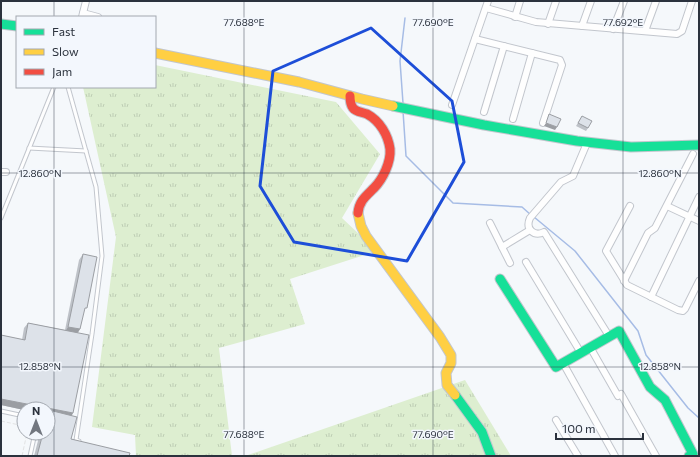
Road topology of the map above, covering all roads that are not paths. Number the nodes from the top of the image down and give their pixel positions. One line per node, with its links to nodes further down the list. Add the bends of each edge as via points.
1 (86, 1): 10 (street)
2 (488, 1): 9 (street)
3 (520, 1): 11 (street)
4 (556, 1): 13 (street)
5 (591, 1): 15 (street)
6 (624, 1): 16 (street)
7 (656, 1): 17 (street)
8 (692, 1): 17 (street, via 682,31 677,34)
9 (486, 8): 11 (street); 18 (street)
10 (82, 15)
11 (515, 17): 13 (street)
12 (1, 24): 14 (street)
13 (548, 24): 15 (street)
14 (16, 26)
15 (582, 26): 16 (street)
16 (613, 29): 17 (street)
17 (645, 31)
18 (475, 39): 19 (street); 25 (street)
19 (504, 46): 21 (street); 26 (street)
20 (156, 53): 24 (street, via 299,82)
21 (532, 53): 27 (street); 28 (street, via 562,62)
22 (54, 88): 31 (lane)
23 (68, 88): 32 (lane)
24 (350, 96): 29 (street, via 484,125); 60 (street, via 352,107 356,111 376,119 381,124 390,154 388,164 376,186 362,199 358,207 363,233 451,355 451,363 446,373 447,385 482,432)
25 (452, 105)
26 (484, 112)
27 (513, 119)
28 (543, 123)
29 (587, 143): 30 (street, via 631,147); 41 (street, via 573,176 560,182 530,218)
30 (699, 145)
31 (29, 148): 32 (lane); 38 (lane)
32 (86, 151): 57 (lane, via 96,187 102,256 76,440)
33 (693, 154): 36 (street)
34 (699, 197): 37 (street)
35 (630, 206): 46 (street, via 606,251)
36 (667, 206): 37 (street); 46 (street, via 655,228 648,233)
37 (690, 216): 39 (street); 48 (street)
38 (1, 218)
39 (699, 221)
40 (490, 223): 42 (street)
41 (530, 230): 42 (street); 49 (street, via 537,234 544,232)
42 (502, 247): 44 (street)
43 (526, 262): 51 (street)
44 (510, 263)
45 (500, 280): 52 (street, via 556,367)
46 (624, 281): 48 (street)
47 (699, 281): 48 (street, via 682,311)
48 (651, 297)
49 (609, 336): 50 (street); 58 (street, via 619,331 650,387 665,400)
50 (590, 348): 51 (street); 63 (street, via 618,396 621,394)
51 (581, 353): 52 (street)
52 (563, 363): 62 (street)
53 (1, 411): 54 (lane)
54 (16, 414)
55 (556, 420): 61 (street)
56 (34, 441): 59 (lane)
57 (83, 442)
58 (693, 455)
59 (30, 456)
60 (491, 456)
61 (578, 456)
62 (615, 456)
63 (656, 456)

